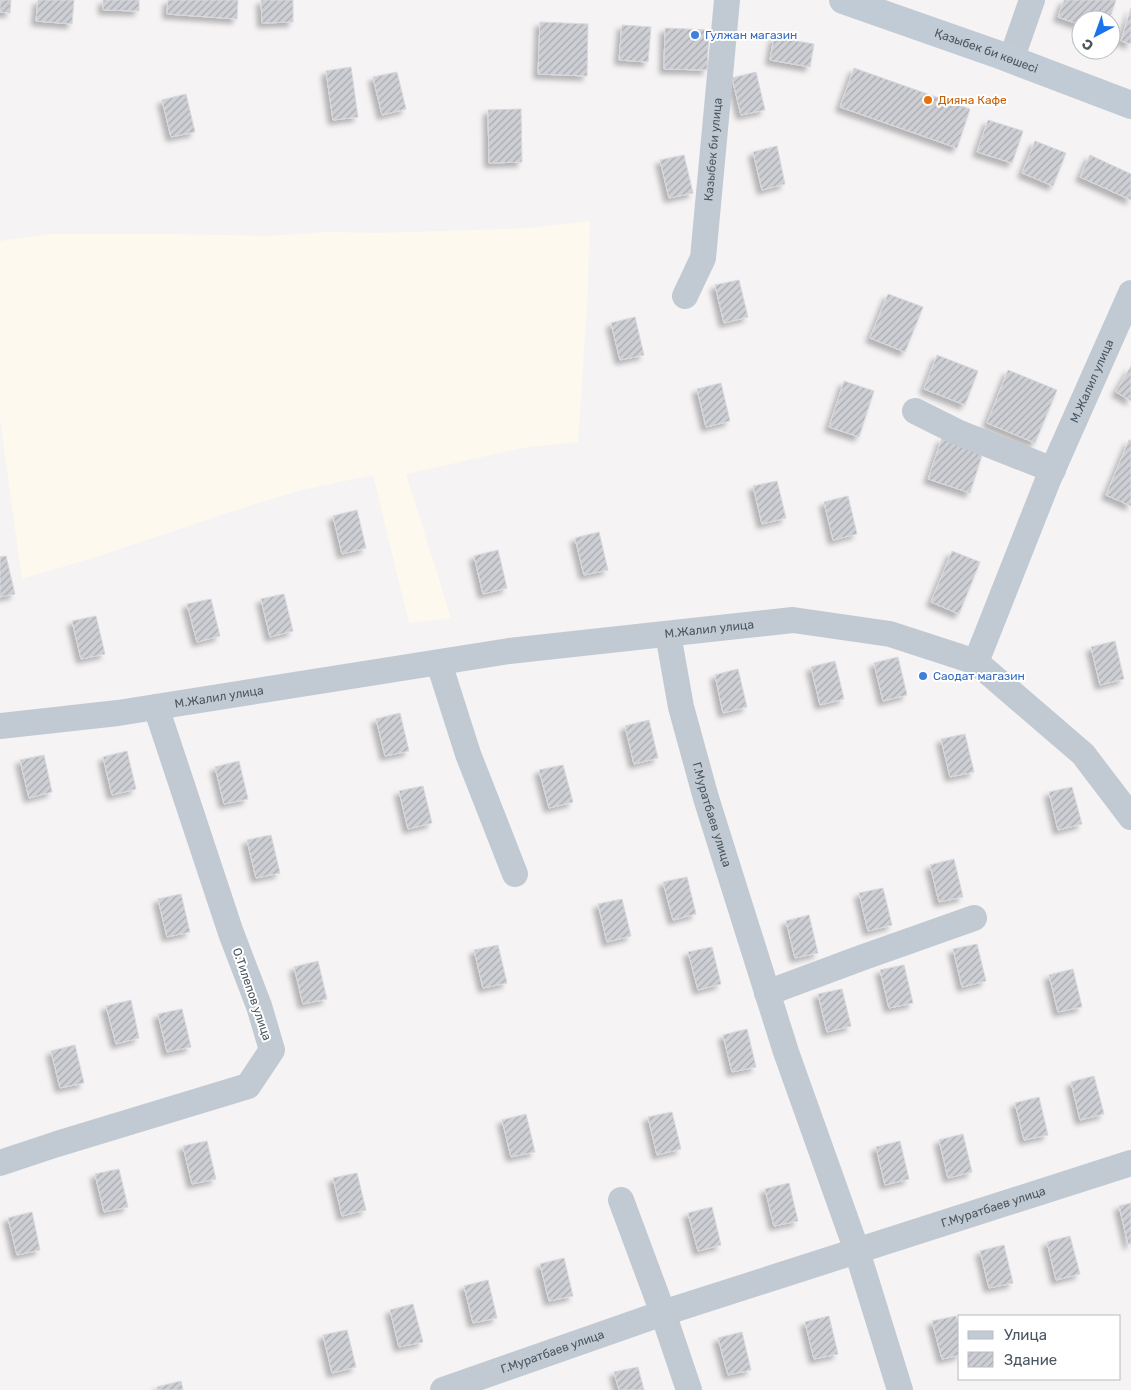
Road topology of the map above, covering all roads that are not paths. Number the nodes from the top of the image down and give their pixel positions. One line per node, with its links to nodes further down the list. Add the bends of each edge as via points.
1 (727, 0): 7 (street, Казыбек би улица, via 703,258)
2 (843, 0): 4 (main road, Қазыбек би көшесі)
3 (1032, 0): 4 (street)
4 (1011, 60): 5 (main road, Қазыбек би көшесі)
5 (1131, 105)
6 (1131, 293): 9 (street, М.Жалил улица)
7 (685, 296)
8 (915, 411): 9 (street, via 957,432)
9 (1053, 470): 11 (street, М.Жалил улица)
10 (668, 634): 11 (street, М.Жалил улица, via 793,620 890,634); 12 (street, М.Жалил улица, via 509,651); 18 (street, Г.Муратбаев улица, via 681,707 706,798)
11 (976, 662): 15 (street, М.Жалил улица, via 1083,754)
12 (439, 663): 13 (street, М.Жалил улица); 16 (street, via 468,754)
13 (156, 707): 14 (street, М.Жалил улица); 19 (street, О.Тилепов улица, via 272,1050 248,1086)
14 (0, 726)
15 (1131, 817)
16 (515, 874)
17 (974, 918): 18 (street)
18 (767, 993): 22 (street, Г.Муратбаев улица)
19 (0, 1163)
20 (1131, 1164): 22 (street, Г.Муратбаев улица)
21 (621, 1200): 23 (street)
22 (857, 1251): 23 (street, Г.Муратбаев улица); 26 (street)
23 (663, 1313): 24 (street, Г.Муратбаев улица); 25 (street)
24 (442, 1390)
25 (689, 1390)
26 (900, 1390)

